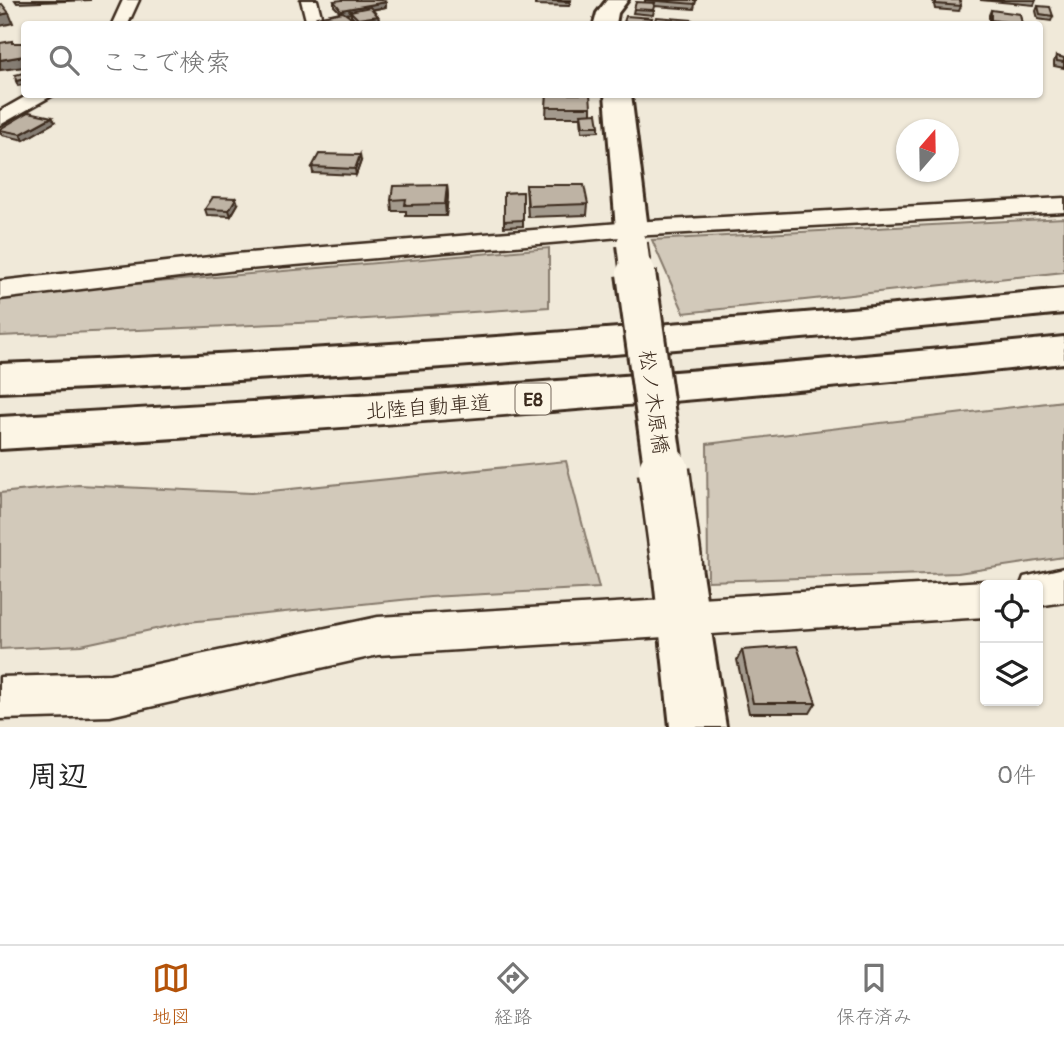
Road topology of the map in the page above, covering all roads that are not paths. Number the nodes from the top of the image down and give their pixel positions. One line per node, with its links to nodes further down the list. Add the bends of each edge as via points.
1 (131, 0): 4 (street)
2 (309, 0): 5 (street)
3 (618, 0): 6 (main road)
4 (121, 21)
5 (314, 21)
6 (606, 21)
7 (39, 98): 9 (street)
8 (618, 98): 11 (main road, 松ノ木原橋)
9 (0, 119)
10 (1064, 205): 11 (street)
11 (632, 237): 12 (street, via 236,261); 20 (main road, 松ノ木原橋, bridge)
12 (0, 290)
13 (1064, 300): 15 (main road, via 591,344 307,364)
14 (1064, 350): 16 (main road, 北陸自動車道 / E8, via 600,394)
15 (0, 378)
16 (0, 433)
17 (1064, 585): 18 (street)
18 (1043, 588)
19 (980, 599): 20 (street)
20 (683, 617): 21 (street, via 378,636 110,695); 22 (main road, 松ノ木原橋)
21 (0, 698)
22 (698, 727)

